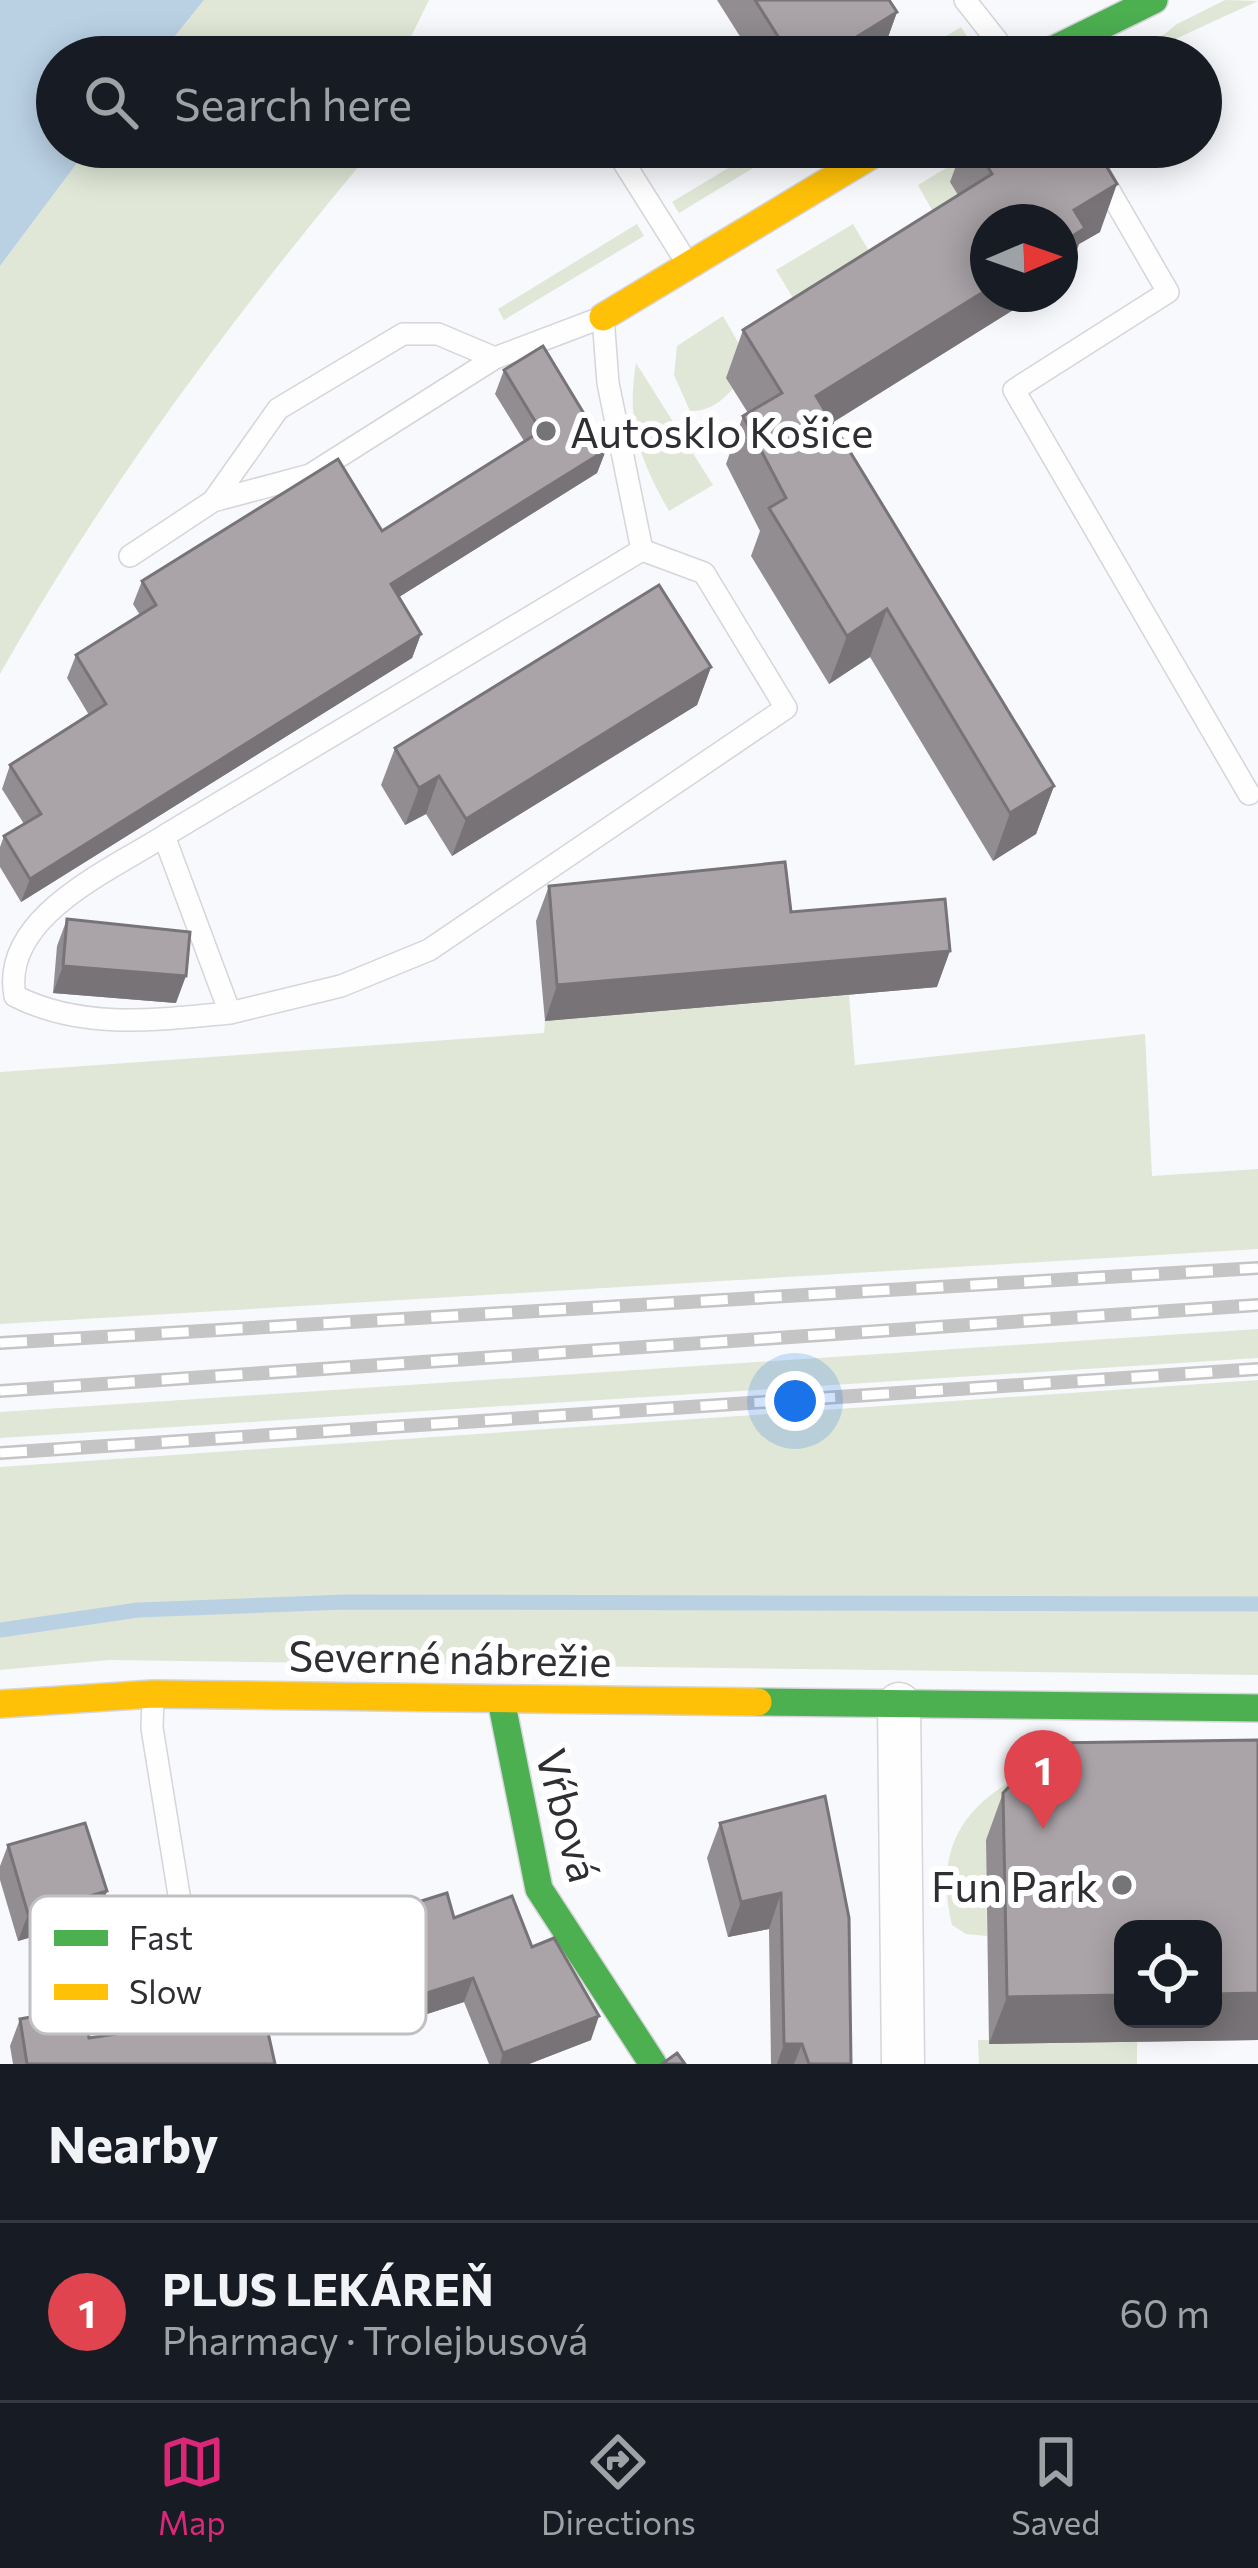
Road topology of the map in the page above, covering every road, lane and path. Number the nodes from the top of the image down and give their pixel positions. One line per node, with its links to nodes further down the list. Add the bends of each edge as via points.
1 (965, 0): 3 (lane)
2 (1154, 0): 4 (street)
3 (993, 36)
4 (1081, 36)
5 (627, 168): 8 (lane)
6 (850, 168): 8 (street)
7 (1096, 168): 14 (lane, via 1168,292 1014,390)
8 (688, 265): 9 (street)
9 (603, 317): 10 (lane); 12 (lane)
10 (495, 358): 11 (lane, via 310,475); 11 (lane, via 438,334 403,334 278,409)
11 (214, 501): 13 (lane)
12 (642, 550): 15 (lane); 16 (lane, via 704,573 786,708 429,950 341,986)
13 (130, 556)
14 (1249, 794)
15 (164, 836): 16 (lane); 16 (lane, via 27,931 11,980 15,996 78,1017)
16 (230, 1013)
17 (153, 1694): 18 (street, Severné nábrežie); 19 (street, Severné nábrežie); 22 (lane)
18 (501, 1700): 20 (street, Severné nábrežie); 23 (street, Vŕbová, via 539,1889)
19 (0, 1704)
20 (899, 1704): 21 (street, Severné nábrežie); 24 (street)
21 (1258, 1708)
22 (179, 1896)
23 (653, 2064)
24 (903, 2064)

